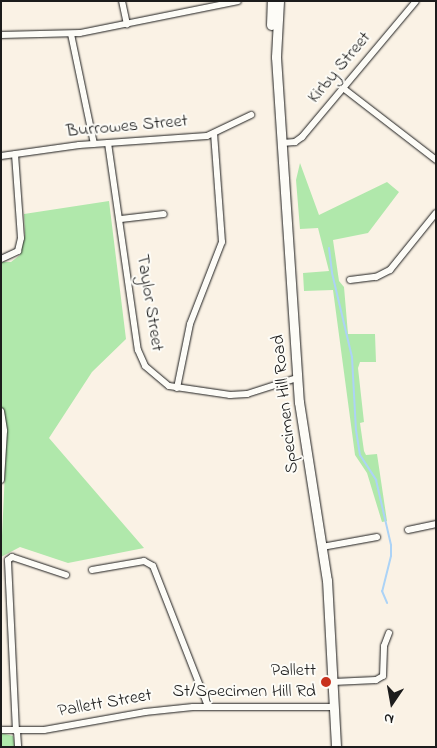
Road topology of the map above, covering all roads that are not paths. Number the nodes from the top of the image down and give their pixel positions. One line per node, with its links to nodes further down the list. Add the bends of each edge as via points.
1 (122, 1): 6 (street)
2 (238, 1): 6 (street)
3 (272, 1): 9 (main road, Specimen Hill Road, via 271,24)
4 (278, 1): 9 (main road, Specimen Hill Road)
5 (416, 1): 10 (street, Kirby Street)
6 (127, 24): 7 (street)
7 (71, 34): 8 (street); 15 (street)
8 (1, 35)
9 (276, 57): 14 (main road, Specimen Hill Road)
10 (343, 88): 14 (street, Kirby Street, via 298,140); 18 (street)
11 (252, 115): 12 (street, Burrowes Street, via 236,120)
12 (214, 134): 13 (street, Burrowes Street); 25 (street, via 222,242 190,324)
13 (108, 143): 15 (street, Burrowes Street); 21 (street, Taylor Street)
14 (282, 143): 24 (main road, Specimen Hill Road)
15 (94, 144): 16 (street, Burrowes Street)
16 (15, 154): 17 (street, Burrowes Street); 22 (street, via 21,238 18,251)
17 (1, 156)
18 (436, 160)
19 (436, 213): 23 (street, via 390,270 376,277)
20 (164, 214): 21 (street)
21 (121, 219): 25 (street, Taylor Street, via 140,355 156,378)
22 (1, 259)
23 (350, 280)
24 (297, 378): 25 (street, Taylor Street, via 240,395); 31 (main road, Specimen Hill Road)
25 (176, 388)
26 (1, 411): 27 (street, via 4,431)
27 (1, 480)
28 (436, 524): 29 (street)
29 (408, 530)
30 (377, 537): 31 (street)
31 (322, 547): 35 (main road, Specimen Hill Road, via 329,598)
32 (92, 570): 36 (street, via 149,562 153,566)
33 (66, 574): 39 (street, via 9,558)
34 (389, 633): 35 (street, via 384,646 383,676 376,680)
35 (333, 682): 37 (main road, Specimen Hill Road)
36 (208, 706): 37 (street, Pallett Street); 39 (street, Pallett Street, via 145,712 44,730)
37 (334, 707): 41 (main road, Specimen Hill Road)
38 (1, 730): 39 (street, Pallett Street)
39 (17, 731): 40 (street)
40 (18, 747)
41 (336, 747)

